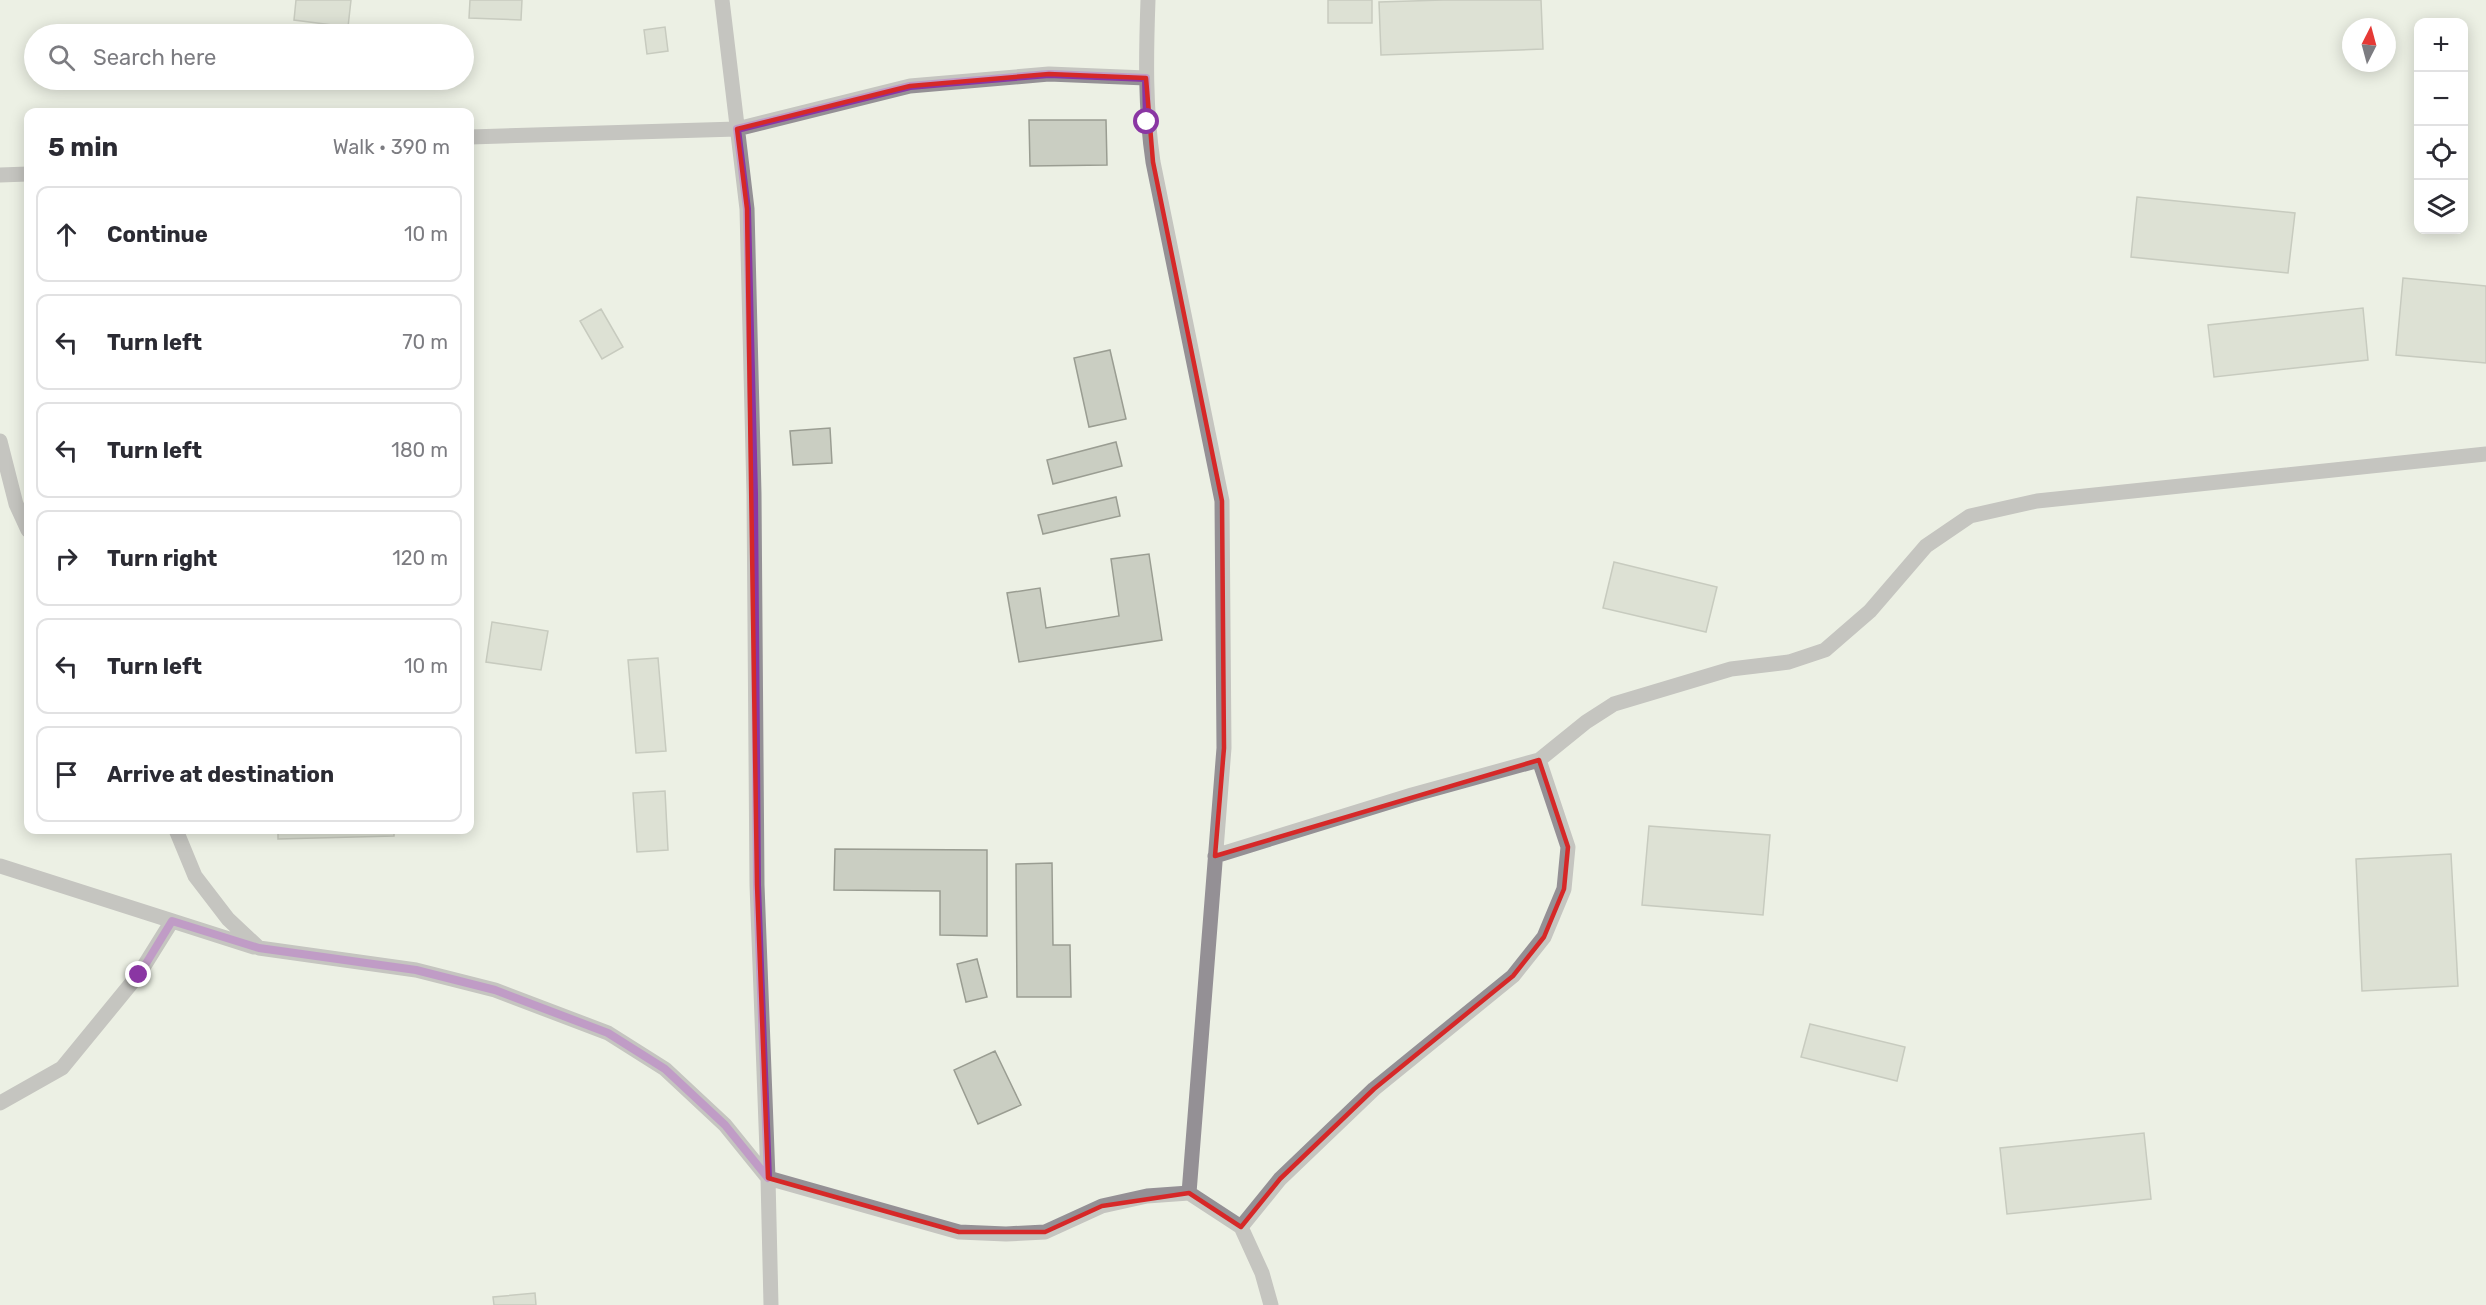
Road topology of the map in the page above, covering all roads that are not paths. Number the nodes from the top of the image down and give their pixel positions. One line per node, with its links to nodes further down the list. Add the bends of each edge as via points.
1 (722, 0): 4 (street)
2 (1148, 0): 3 (street)
3 (1146, 78): 4 (street, via 1049,74 910,86); 15 (street, via 1153,162 1222,501 1224,748)
4 (737, 129): 5 (street); 20 (street, via 747,209 757,885)
5 (474, 137)
6 (24, 174): 7 (street)
7 (0, 175)
8 (0, 441): 11 (street)
9 (2486, 454): 13 (street, via 2037,501 1970,516 1926,546 1870,611 1825,650 1789,662 1731,669 1614,704)
10 (0, 492): 11 (street)
11 (16, 504): 12 (street)
12 (24, 521)
13 (1539, 760): 15 (street); 22 (street, via 1568,847 1564,889 1544,937 1513,976 1374,1089 1280,1179)
14 (178, 834): 18 (street, via 195,876 228,919)
15 (1215, 856): 21 (street)
16 (0, 866): 17 (street)
17 (172, 921): 18 (street); 19 (street, via 139,975 62,1068)
18 (259, 948): 20 (street, via 416,970 495,990 608,1033 665,1069 725,1125)
19 (0, 1103)
20 (768, 1178): 21 (street, via 959,1232 1006,1234 1045,1232 1102,1206); 23 (street)
21 (1190, 1193): 22 (street)
22 (1241, 1227): 24 (street, via 1262,1273)
23 (771, 1305)
24 (1271, 1305)

